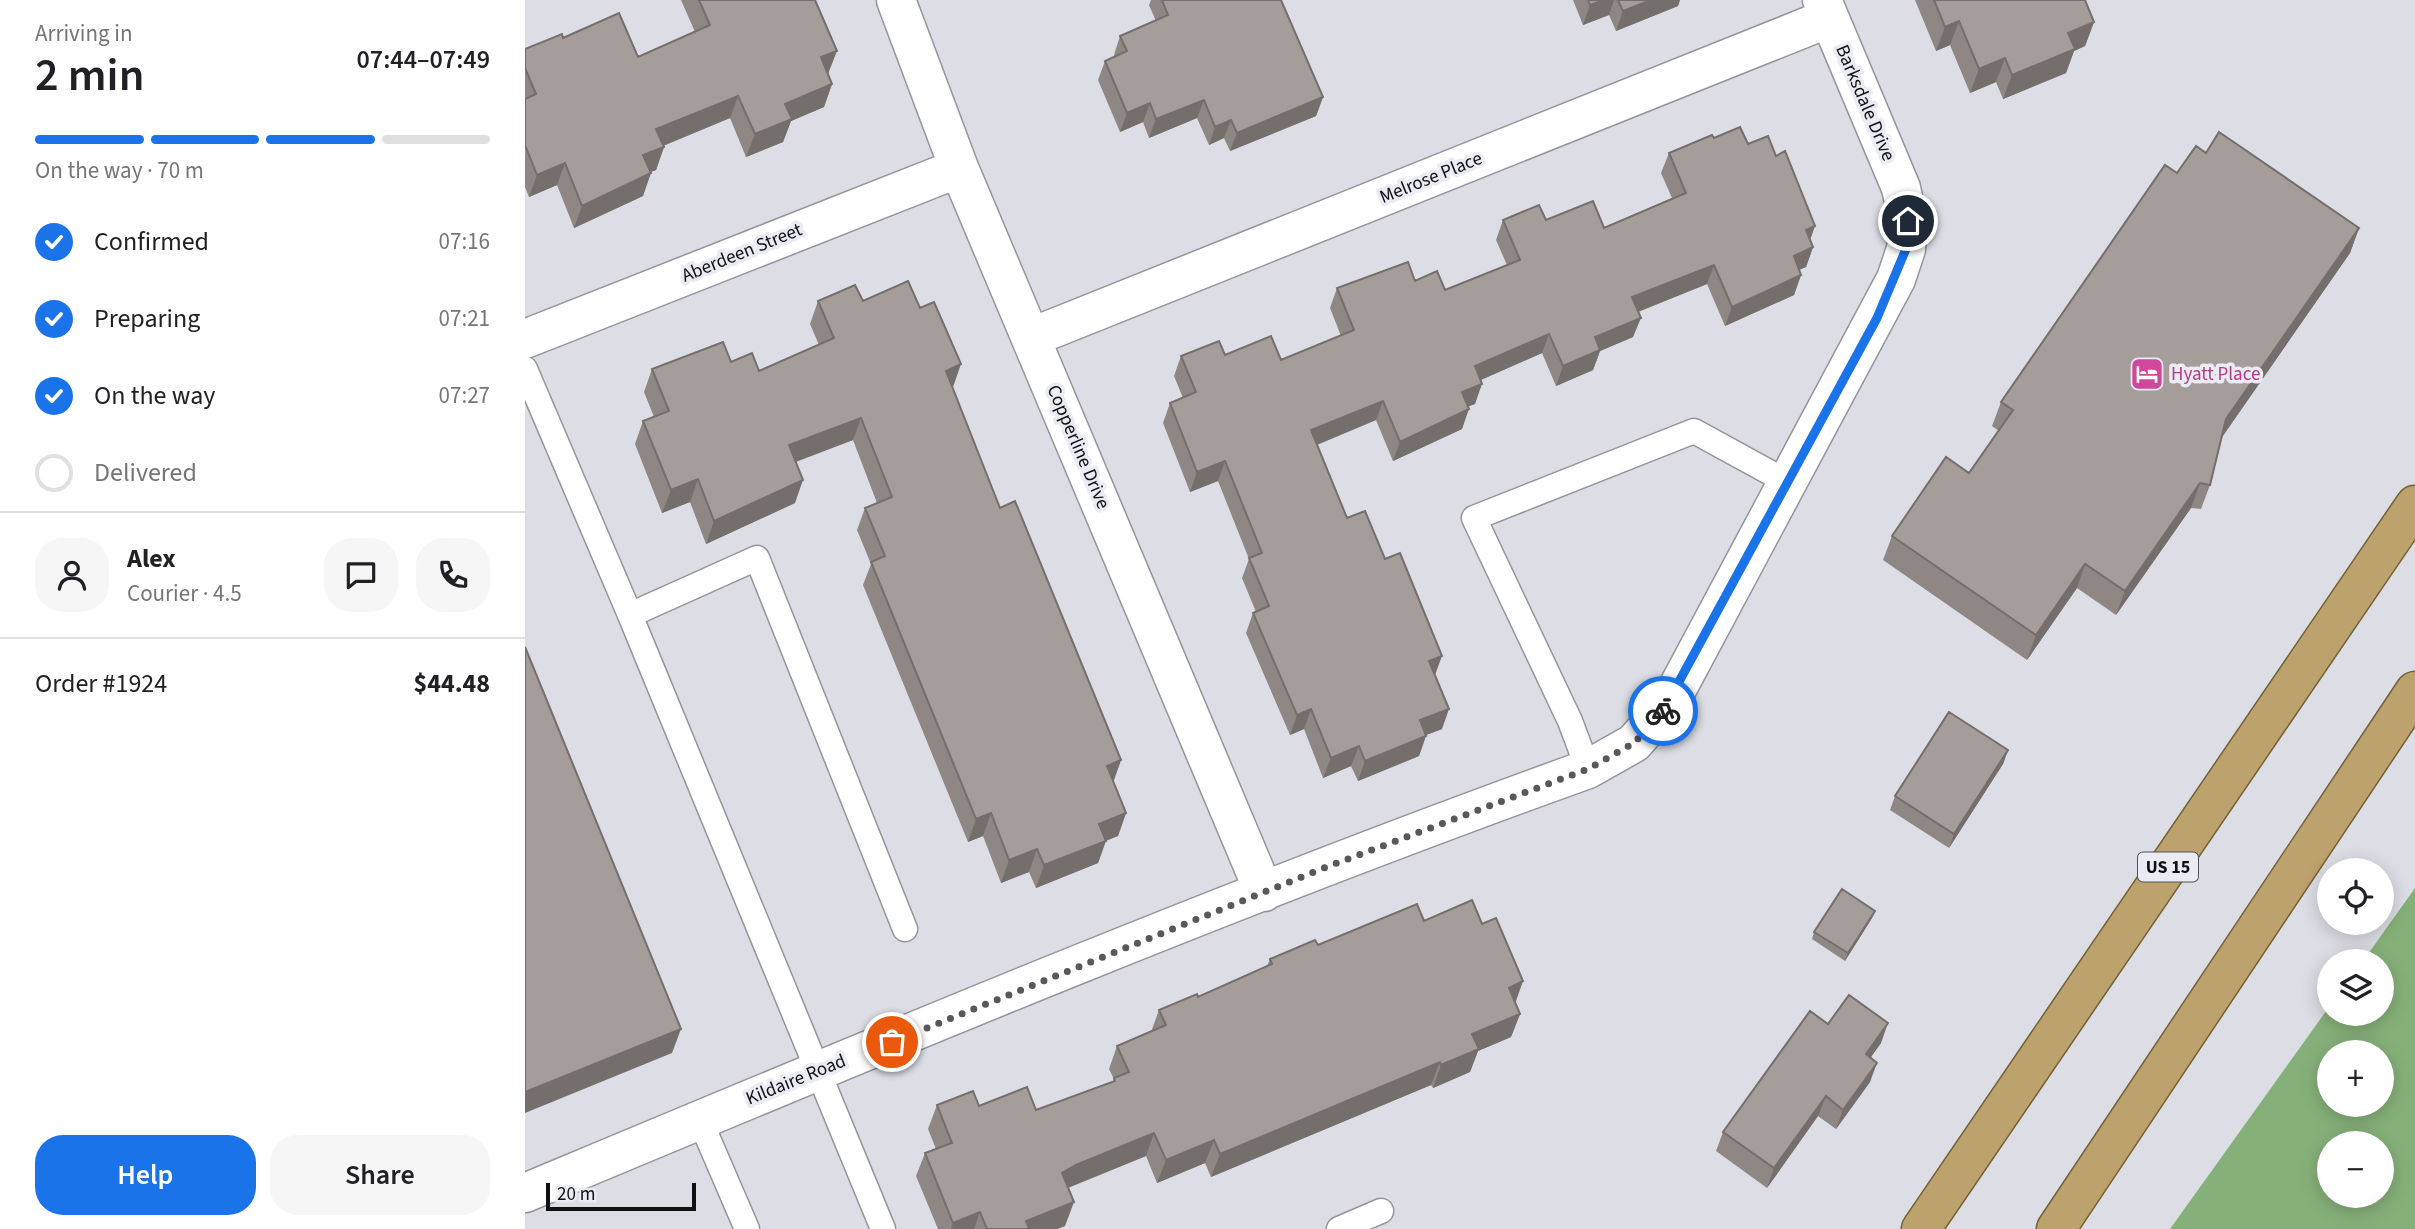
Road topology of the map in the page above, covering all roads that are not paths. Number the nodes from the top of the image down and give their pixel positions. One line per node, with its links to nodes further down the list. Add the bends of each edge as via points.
1 (896, 0): 3 (street, Copperline Drive)
2 (1825, 9): 4 (street, Melrose Place); 7 (street, Barksdale Drive, via 1901,188 1908,221 1906,249 1877,318)
3 (959, 168): 4 (street, Copperline Drive); 5 (street, Aberdeen Street)
4 (1033, 337): 12 (street, Copperline Drive)
5 (525, 339)
6 (525, 369): 9 (lane)
7 (1787, 482): 11 (street, Barksdale Drive, via 1670,702 1634,743); 11 (lane, via 1694,431 1474,518)
8 (2415, 505): 21 (highway, US 15)
9 (630, 615): 13 (lane, via 757,558); 14 (lane)
10 (2415, 691): 22 (highway)
11 (1588, 769): 12 (street, Barksdale Drive)
12 (1264, 892): 14 (street, Kildaire Road)
13 (905, 929)
14 (817, 1072): 15 (street, Kildaire Road); 19 (lane)
15 (700, 1120): 16 (street, Kildaire Road); 18 (lane)
16 (525, 1194)
17 (1381, 1211): 20 (lane)
18 (747, 1229)
19 (883, 1229)
20 (1339, 1229)
21 (1921, 1229)
22 (2056, 1229)

